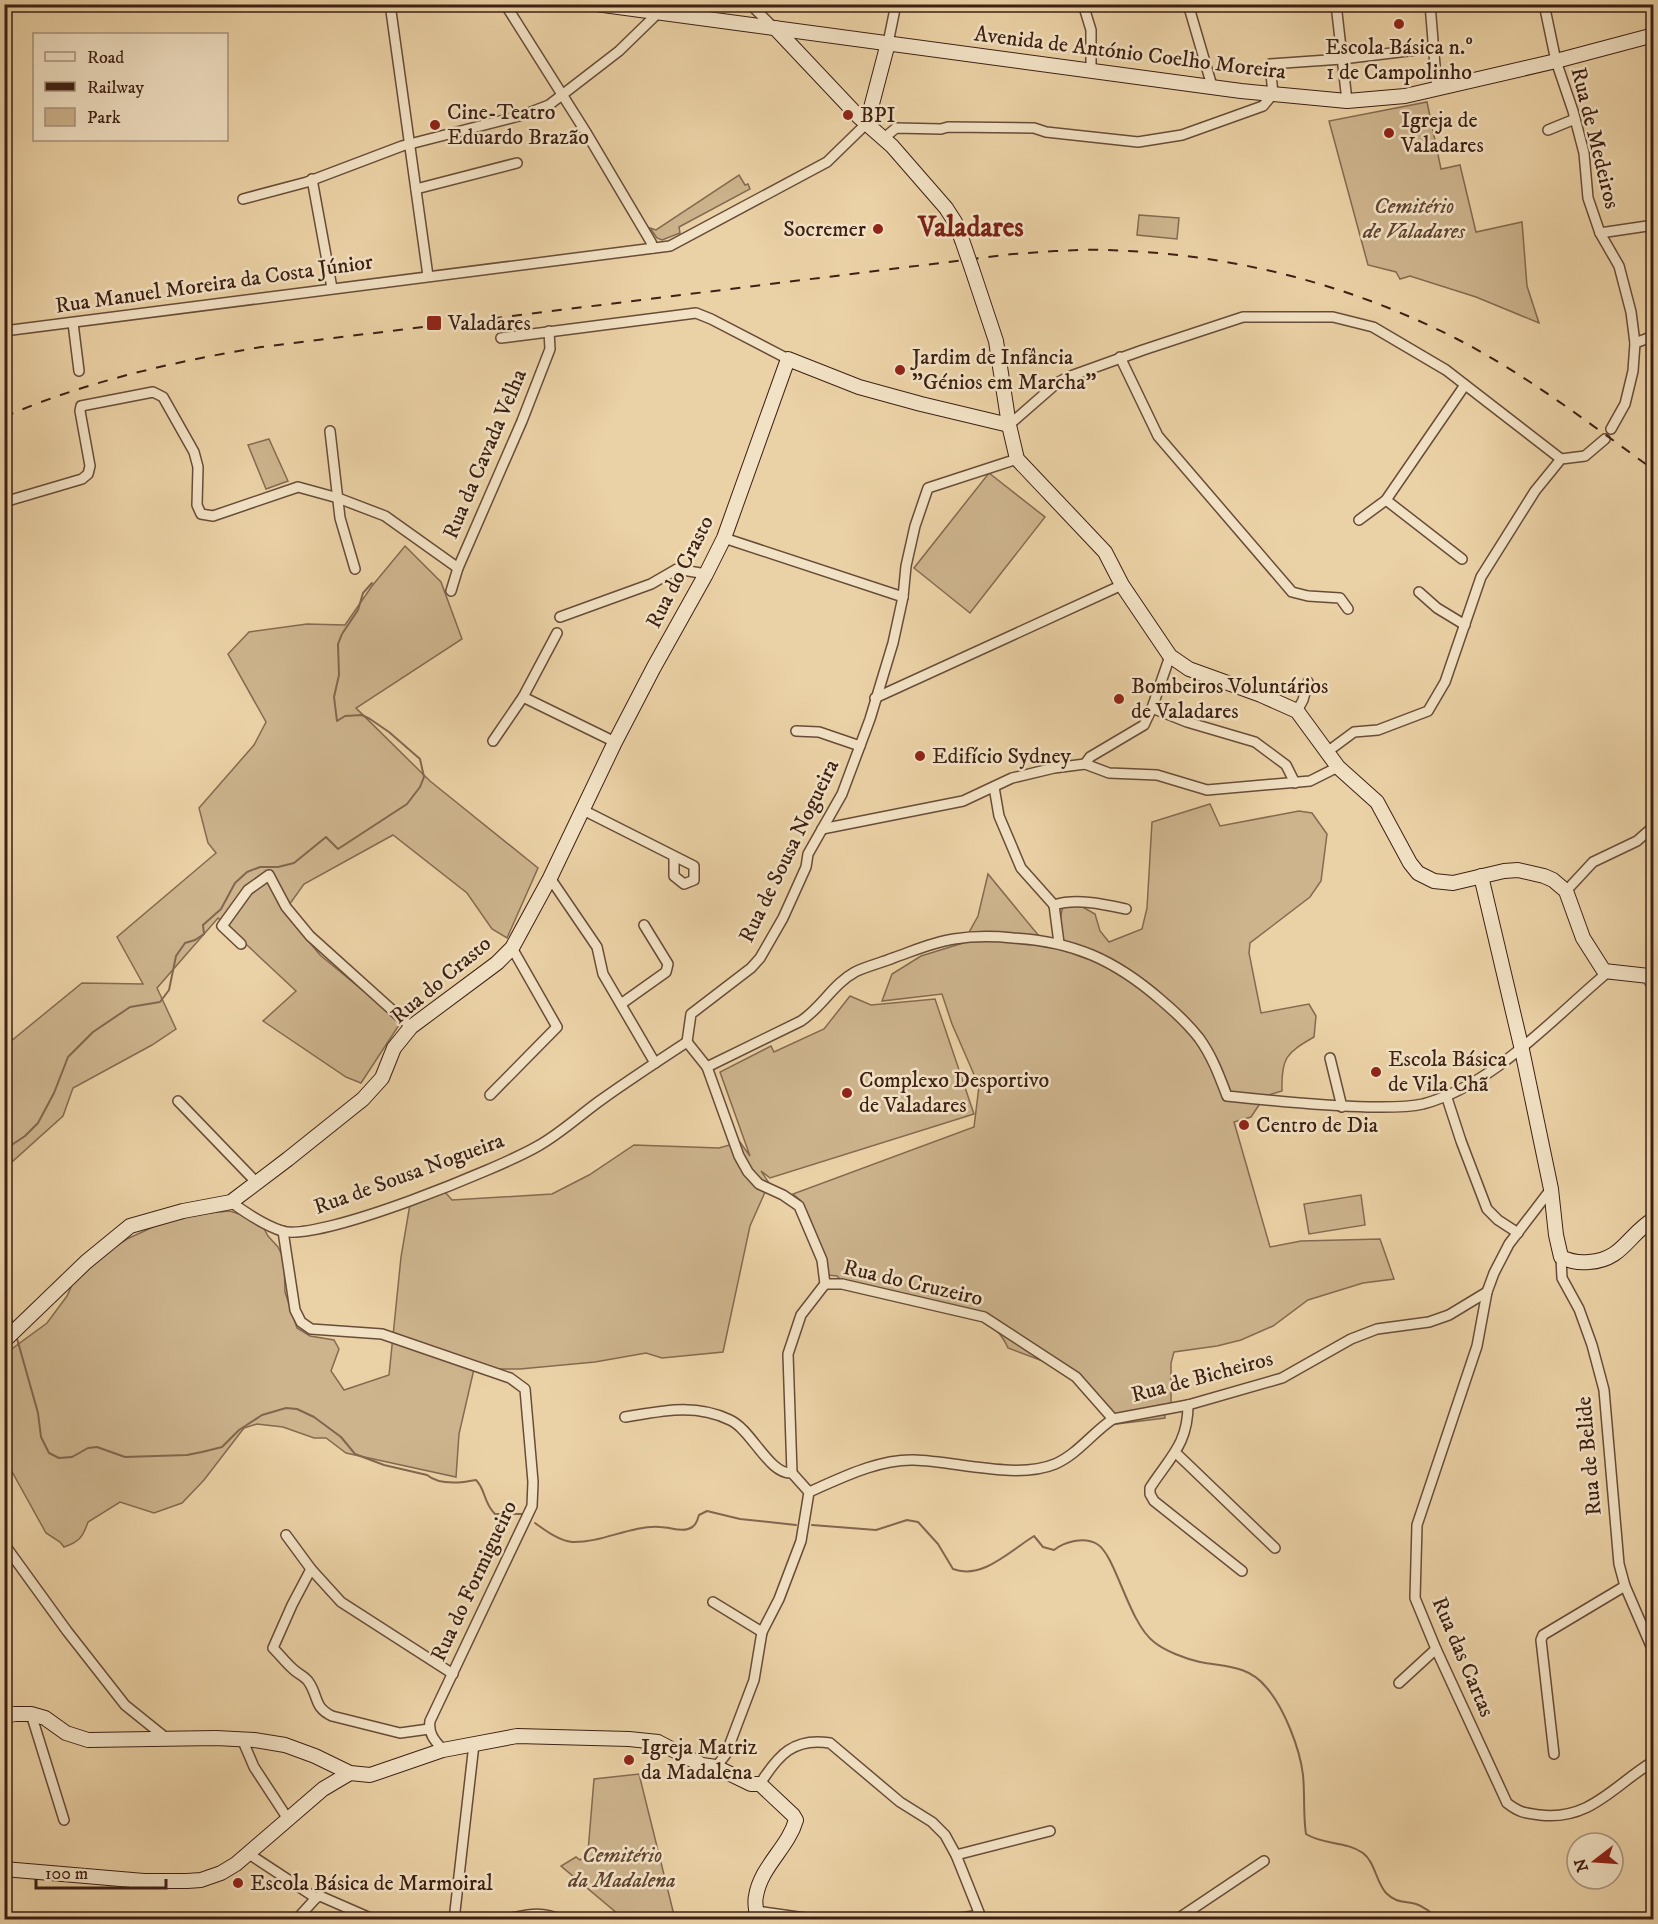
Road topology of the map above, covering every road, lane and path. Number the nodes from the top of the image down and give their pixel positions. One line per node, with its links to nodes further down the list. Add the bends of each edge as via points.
1 (390, 4): 28 (street)
2 (505, 4): 22 (street)
3 (596, 4): 11 (street, Avenida de António Coelho Moreira)
4 (750, 4): 12 (street)
5 (896, 4): 14 (street)
6 (1083, 4): 18 (street, via 1091,30)
7 (1188, 4): 19 (street)
8 (1336, 4): 16 (street)
9 (1430, 4): 15 (street)
10 (1544, 4): 17 (street, Rua de Medeiros)
11 (661, 9): 12 (street, Avenida de António Coelho Moreira); 22 (street, via 619,51)
12 (775, 28): 14 (street, Avenida de António Coelho Moreira); 25 (street)
13 (1653, 35): 17 (street, Avenida de António Coelho Moreira)
14 (888, 43): 18 (street, Avenida de António Coelho Moreira); 25 (street)
15 (1433, 48): 16 (street); 20 (street)
16 (1342, 59): 21 (street, via 1270,64); 23 (street)
17 (1556, 61): 20 (street, Avenida de António Coelho Moreira); 24 (street, Rua de Medeiros)
18 (1091, 70): 19 (street, Avenida de António Coelho Moreira)
19 (1212, 86): 21 (street, Avenida de António Coelho Moreira)
20 (1437, 90): 23 (street, Avenida de António Coelho Moreira)
21 (1273, 94): 23 (street, Avenida de António Coelho Moreira); 27 (street, via 1263,106 1182,135 1138,142 1034,128 896,128)
22 (561, 96): 28 (street, via 523,115); 35 (street)
23 (1347, 101)
24 (1575, 119): 26 (street); 34 (street, Rua de Medeiros, via 1584,153 1588,198)
25 (867, 123): 27 (street); 35 (street, Rua Manuel Moreira da Costa Júnior, via 827,162 682,241)
26 (1548, 130)
27 (884, 138): 48 (street, bridge, via 956,222 996,341)
28 (409, 145): 30 (street); 31 (street)
29 (517, 163): 31 (street)
30 (312, 179): 32 (street); 37 (street)
31 (416, 189): 36 (street)
32 (243, 199)
33 (1653, 225): 34 (street)
34 (1600, 233): 43 (street, Rua de Medeiros, via 1619,266)
35 (653, 248): 36 (street, Rua Manuel Moreira da Costa Júnior)
36 (428, 276): 37 (street, Rua Manuel Moreira da Costa Júnior)
37 (332, 288): 38 (street, Rua Manuel Moreira da Costa Júnior)
38 (73, 323): 39 (street, Rua Manuel Moreira da Costa Júnior); 46 (street)
39 (4, 331)
40 (549, 331): 42 (street); 45 (street, via 696,313); 60 (street, Rua da Cavada Velha, via 550,349)
41 (1653, 336): 43 (street)
42 (501, 338)
43 (1635, 344): 49 (street, Rua de Medeiros, via 1625,404)
44 (1120, 357): 47 (street, via 1243,317 1333,317 1373,327); 48 (street, via 1068,376); 67 (street, via 1158,436 1292,592 1340,597)
45 (788, 359): 48 (street, via 859,387); 58 (street, Rua do Crasto)
46 (79, 371)
47 (1466, 385): 53 (street); 55 (street)
48 (1009, 425): 52 (street)
49 (1611, 429)
50 (330, 430): 54 (street)
51 (1605, 439): 53 (street, via 1585,456)
52 (1017, 459): 63 (street, via 1105,552); 66 (street, Rua de Sousa Nogueira, via 928,488 906,566)
53 (1561, 459): 69 (street, via 1535,491 1481,577)
54 (338, 498): 56 (street, via 298,487 213,516 201,514 194,452 163,397 153,392 81,406 88,474); 60 (street, via 385,516); 61 (street)
55 (1386, 500): 57 (street); 59 (street)
56 (4, 502)
57 (1359, 520)
58 (724, 537): 62 (street, Rua do Crasto); 66 (street)
59 (1462, 559)
60 (458, 568): 64 (street, Rua da Cavada Velha)
61 (355, 569)
62 (706, 574): 68 (street, via 676,569 651,584); 79 (street, Rua do Crasto)
63 (1122, 585): 71 (street); 74 (street)
64 (451, 591)
65 (1419, 592): 69 (street)
66 (903, 597): 74 (street, Rua de Sousa Nogueira)
67 (1348, 609)
68 (560, 616)
69 (1465, 625): 81 (street, via 1445,682 1428,711 1378,730 1354,732)
70 (557, 633): 73 (street)
71 (1170, 656): 75 (street); 76 (street, via 1189,669)
72 (1308, 682): 76 (street)
73 (523, 697): 78 (street); 79 (street)
74 (875, 698): 80 (street, Rua de Sousa Nogueira)
75 (1152, 708): 82 (street, via 1144,725 1090,757); 84 (street, via 1255,742 1286,765)
76 (1297, 711): 81 (street)
77 (796, 731): 80 (street, via 819,732)
78 (493, 741)
79 (615, 742): 86 (street, Rua do Crasto)
80 (860, 746): 88 (street, Rua de Sousa Nogueira, via 842,794)
81 (1327, 752): 83 (street)
82 (1085, 764): 84 (street, via 1109,773 1157,775 1207,790); 85 (street, via 1012,778)
83 (1338, 767): 84 (street, via 1310,781); 90 (street, via 1377,802 1418,873 1453,884)
84 (1295, 783)
85 (994, 787): 88 (street, via 963,801); 93 (street, via 999,816 1021,868)
86 (583, 810): 89 (street); 91 (street, Rua do Crasto)
87 (1653, 826): 92 (street, via 1637,841 1593,862)
88 (822, 829): 103 (street, Rua de Sousa Nogueira, via 783,918 760,958 691,1014)
89 (674, 856)
90 (1481, 876): 92 (street, via 1534,872); 104 (street)
91 (550, 878): 98 (street, Rua do Crasto); 101 (street, via 597,947 603,974)
92 (1566, 891): 99 (street, via 1583,938 1601,968)
93 (1054, 905): 94 (street, via 1064,901); 96 (street)
94 (1126, 909)
95 (644, 925): 101 (street, via 669,964 666,972)
96 (1059, 943): 107 (street, via 977,937 946,940 857,971 842,980 801,1021); 111 (street, via 1112,963 1177,1014 1210,1055 1227,1096)
97 (241, 944): 102 (street, via 222,926 248,890 269,875 286,907 310,936)
98 (512, 948): 102 (street, Rua do Crasto); 108 (street, via 557,1027)
99 (1608, 972): 100 (street); 104 (street)
100 (1652, 978)
101 (621, 1004): 106 (street)
102 (411, 1028): 112 (street, Rua do Crasto, via 394,1048 382,1078 363,1099)
103 (687, 1042): 106 (street, Rua de Sousa Nogueira); 107 (street)
104 (1521, 1050): 109 (street); 113 (street)
105 (1330, 1058): 111 (street)
106 (655, 1063): 116 (street, Rua de Sousa Nogueira, via 540,1145 487,1172 321,1229)
107 (707, 1068): 119 (street, via 748,1173 759,1184 799,1206 822,1260)
108 (490, 1095)
109 (1446, 1095): 111 (street, via 1422,1104); 117 (street, via 1487,1209)
110 (178, 1101): 112 (street)
111 (1342, 1107)
112 (257, 1183): 114 (street, Rua do Crasto)
113 (1551, 1189): 117 (street); 118 (street)
114 (231, 1202): 116 (street, Rua de Sousa Nogueira); 121 (street, Rua do Crasto, via 183,1210 130,1226 86,1262)
115 (1653, 1219): 118 (street, via 1615,1256 1584,1263)
116 (283, 1231): 138 (street, Rua do Formigueiro, via 295,1310 311,1329 382,1334 510,1378 525,1389 532,1506)
117 (1518, 1233): 120 (street)
118 (1562, 1257): 133 (street, Rua de Belide, via 1562,1278 1579,1309 1604,1390 1618,1564)
119 (825, 1284): 124 (street, Rua do Cruzeiro, via 842,1284 984,1317 1076,1377); 126 (street, Rua do Cruzeiro, via 801,1315 788,1354)
120 (1486, 1292): 122 (street, Rua de Bicheiros, via 1449,1315 1429,1322 1377,1329 1351,1339 1282,1378); 136 (street, Rua das Cartas, via 1477,1346 1417,1525 1415,1598)
121 (4, 1341)
122 (1188, 1405): 124 (street, Rua de Bicheiros); 125 (street, via 1188,1424)
123 (625, 1417): 126 (street, via 700,1410 732,1421 774,1466)
124 (1113, 1419): 127 (street, Rua de Bicheiros, via 1069,1456 1036,1469 912,1459 845,1476)
125 (1176, 1453): 130 (street); 132 (street, via 1149,1488 1150,1494)
126 (792, 1473): 127 (street)
127 (809, 1492): 135 (street, via 801,1541)
128 (286, 1535): 131 (street)
129 (4, 1544): 143 (street, via 125,1705)
130 (1275, 1548)
131 (311, 1569): 138 (street, via 341,1602); 142 (street, via 273,1648 306,1678 324,1713 400,1733)
132 (1242, 1571)
133 (1625, 1586): 137 (street, Rua de Belide); 147 (street, via 1543,1635)
134 (713, 1602): 135 (street)
135 (762, 1632): 149 (street, via 754,1680 726,1754)
136 (1436, 1649): 139 (street); 148 (street, Rua das Cartas, via 1507,1803 1519,1813 1573,1814 1599,1802)
137 (1653, 1653)
138 (453, 1674): 142 (street, Rua do Formigueiro, via 442,1691)
139 (1399, 1683)
140 (31, 1714): 141 (street); 143 (street, via 88,1740); 153 (street)
141 (4, 1716)
142 (429, 1729): 146 (street)
143 (166, 1738): 144 (street)
144 (242, 1739): 150 (street, via 285,1745); 152 (street, via 254,1767)
145 (474, 1744): 146 (street); 149 (street, via 538,1735 629,1739 658,1742 702,1765); 162 (street)
146 (443, 1750): 150 (street, via 370,1775)
147 (1554, 1754)
148 (1653, 1761)
149 (716, 1767): 151 (street, via 751,1784)
150 (350, 1773): 152 (street, via 323,1789)
151 (760, 1784): 156 (street, via 785,1752 799,1743 830,1743 900,1802 932,1822); 160 (street, via 796,1820 765,1871 755,1897)
152 (288, 1819): 155 (street)
153 (64, 1820)
154 (1050, 1831): 156 (street)
155 (249, 1854): 158 (street, via 221,1873 201,1880 144,1881); 159 (street)
156 (956, 1855): 161 (street)
157 (1264, 1861): 170 (street)
158 (4, 1869)
159 (316, 1898): 163 (street); 164 (street, via 320,1896)
160 (757, 1915): 168 (street)
161 (981, 1917): 169 (street)
162 (454, 1919): 165 (street)
163 (296, 1920)
164 (375, 1920)
165 (476, 1920)
166 (504, 1920): 167 (street, via 546,1915)
167 (560, 1920)
168 (819, 1920)
169 (948, 1920)
170 (1176, 1920)

